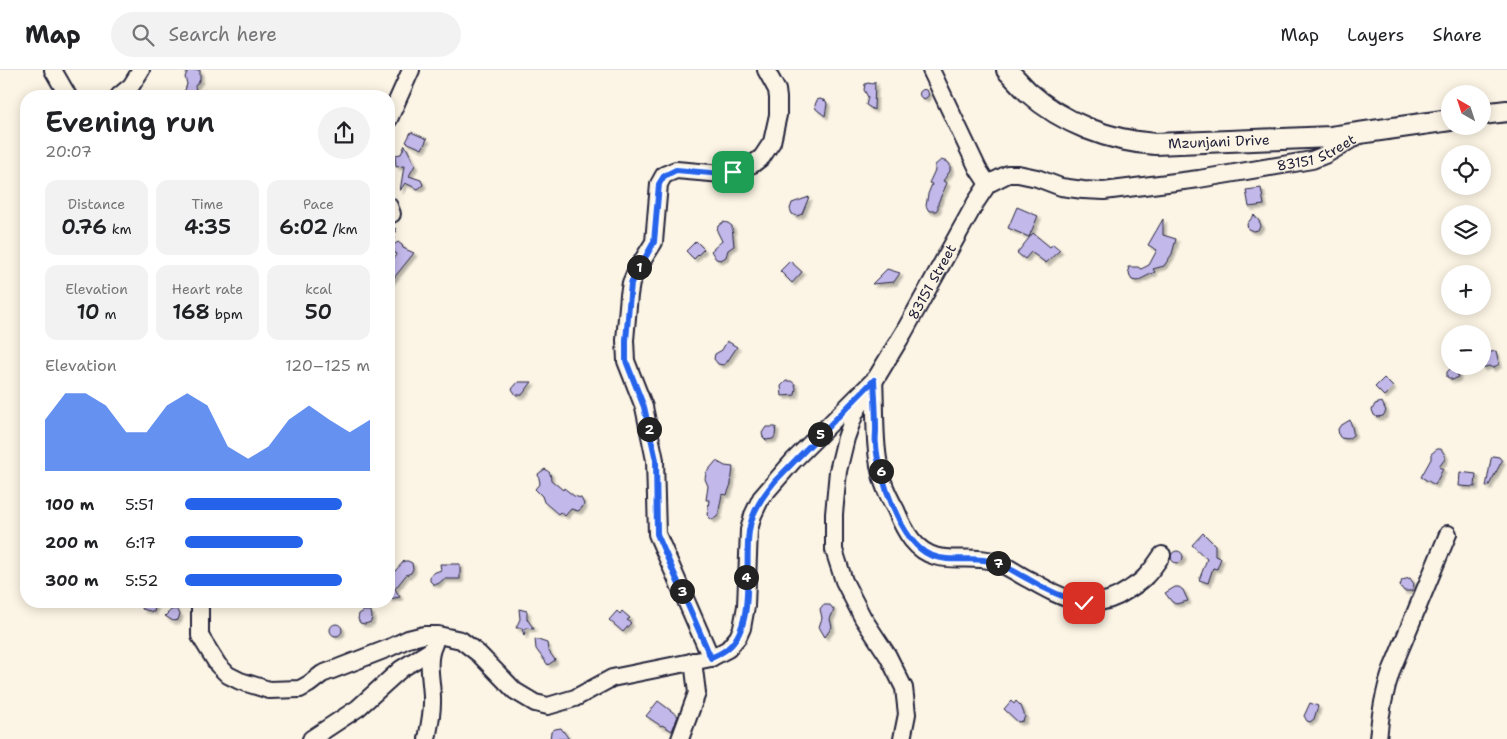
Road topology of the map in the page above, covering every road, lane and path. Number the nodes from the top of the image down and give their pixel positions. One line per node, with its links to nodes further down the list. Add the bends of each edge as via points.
1 (53, 70): 7 (street)
2 (141, 70): 8 (street)
3 (411, 70): 9 (street)
4 (766, 70): 21 (street, via 778,98 772,142 762,157 733,172 676,170 664,176 659,184 654,242 636,271 628,295 626,361 644,407 656,460 657,534)
5 (931, 70): 14 (street)
6 (1007, 70): 13 (main road, Mzunjani Drive, via 1029,93 1053,111 1083,126 1135,143)
7 (65, 90)
8 (126, 90)
9 (395, 106)
10 (1507, 111): 11 (main road)
11 (1491, 113)
12 (1441, 121): 13 (main road, Mzunjani Drive)
13 (1360, 134): 14 (street, 83151 Street, via 1312,160 1104,191 1061,186 1018,174 1008,174)
14 (988, 184): 15 (street, 83151 Street)
15 (874, 380): 17 (street, via 876,444 883,483 911,539 925,552 952,560 993,561 1062,597 1084,603 1114,599 1146,577); 21 (street, via 761,498 749,530 742,628 728,649); 26 (street, 83151 Street, via 855,413 846,438 838,472 834,550 844,581 904,688 906,714)
16 (1448, 534): 27 (street, via 1392,669 1379,719)
17 (1162, 555)
18 (200, 608): 19 (street, via 200,636 218,665 240,681 269,690 300,689 322,674 408,639)
19 (438, 635): 20 (street); 22 (street, via 461,640 515,691 535,703 548,706 575,698 612,678)
20 (430, 651): 23 (street, via 401,669 358,708); 24 (street, via 432,704)
21 (711, 658): 22 (street)
22 (693, 661): 25 (street, via 697,693)
23 (311, 739)
24 (426, 739)
25 (680, 739)
26 (902, 739)
27 (1378, 739)

